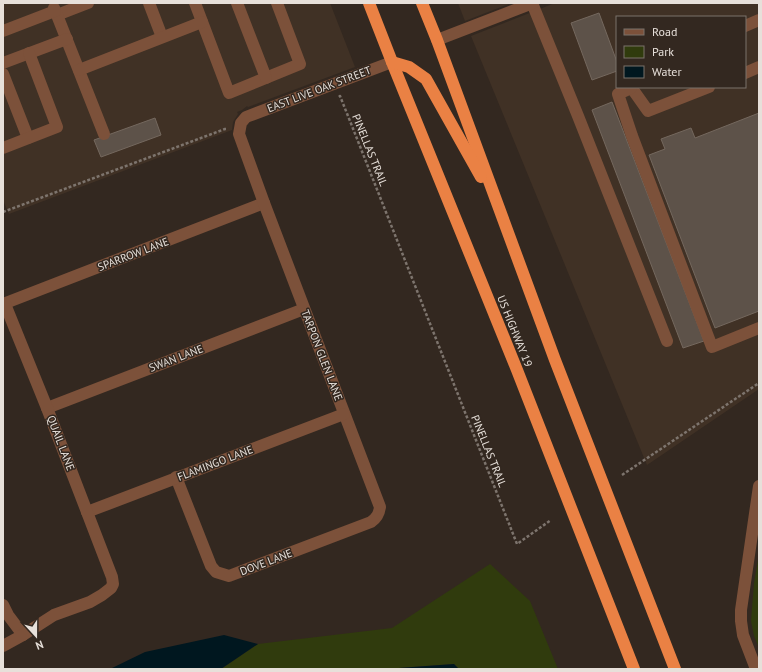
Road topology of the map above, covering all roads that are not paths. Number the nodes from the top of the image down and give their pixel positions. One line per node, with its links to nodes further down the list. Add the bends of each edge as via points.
1 (88, 3): 9 (street)
2 (150, 3): 14 (street)
3 (195, 3): 11 (street)
4 (237, 3): 24 (street)
5 (277, 3): 24 (street, via 300,64)
6 (369, 3): 18 (highway, US HIGHWAY 19)
7 (422, 3): 16 (highway)
8 (533, 3): 16 (street); 37 (street)
9 (55, 10): 13 (street); 15 (street)
10 (759, 20): 12 (street)
11 (202, 22): 14 (street); 24 (street, via 229,93)
12 (746, 26)
13 (3, 31)
14 (162, 38): 21 (street)
15 (67, 39): 17 (street); 21 (street)
16 (437, 40): 33 (highway)
17 (29, 53): 19 (street); 30 (street, via 57,127)
18 (392, 62): 29 (street, EAST LIVE OAK STREET, via 246,117 241,123); 33 (highway, via 409,67 426,79); 47 (highway, US HIGHWAY 19, via 517,370)
19 (3, 63)
20 (759, 67): 22 (street)
21 (79, 70): 28 (street)
22 (746, 73)
23 (3, 74): 30 (street)
24 (266, 78)
25 (629, 88): 36 (street, via 618,94 712,347)
26 (632, 88): 27 (street, via 648,111)
27 (706, 88)
28 (104, 134)
29 (239, 134): 32 (street, TARPON GLEN LANE)
30 (28, 138): 31 (street)
31 (3, 148)
32 (264, 203): 34 (street, SPARROW LANE); 35 (street, TARPON GLEN LANE)
33 (499, 209): 48 (highway)
34 (4, 304): 38 (street, QUAIL LANE)
35 (304, 309): 38 (street, SWAN LANE); 39 (street, TARPON GLEN LANE)
36 (759, 328)
37 (667, 341)
38 (47, 408): 43 (street, QUAIL LANE)
39 (344, 414): 40 (street, FLAMINGO LANE); 42 (street, TARPON GLEN LANE)
40 (176, 477): 42 (street, DOVE LANE, via 211,566 216,572 229,576 371,522 379,513); 43 (street, FLAMINGO LANE)
41 (759, 486): 49 (street, via 741,610 743,635)
42 (380, 506)
43 (86, 512): 45 (street, QUAIL LANE, via 112,577 111,588 95,600 54,615)
44 (3, 605): 45 (street)
45 (23, 635): 46 (street)
46 (3, 646)
47 (634, 669)
48 (675, 669)
49 (756, 669)

